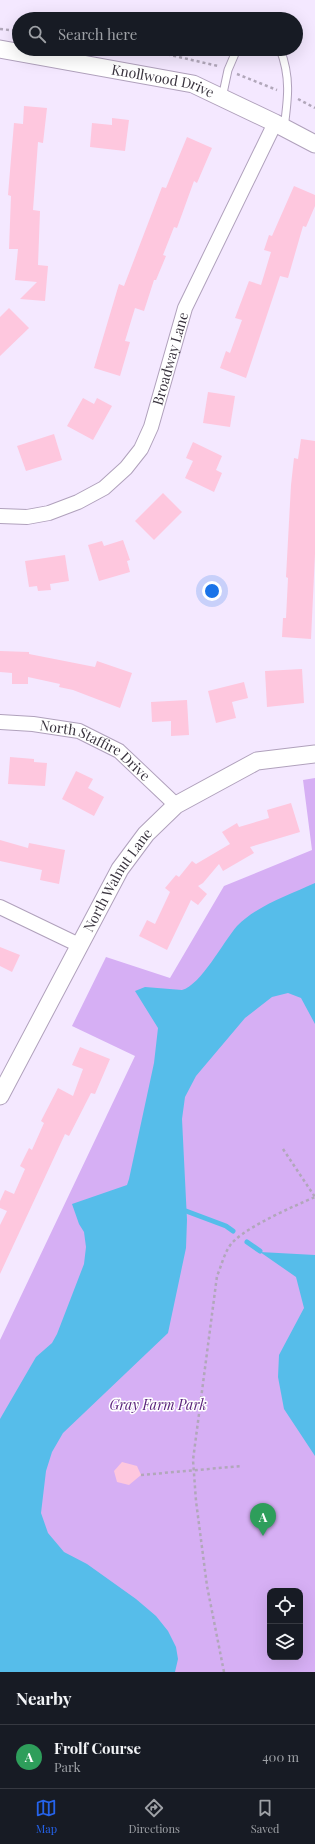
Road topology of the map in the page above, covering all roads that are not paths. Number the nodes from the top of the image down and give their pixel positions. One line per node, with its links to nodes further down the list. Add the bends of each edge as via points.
1 (0, 49): 2 (street, Knollwood Drive)
2 (12, 51)
3 (39, 56): 6 (street, Knollwood Drive, via 193,84)
4 (233, 56): 6 (lane)
5 (283, 56): 7 (lane, via 288,71 288,95)
6 (222, 98): 7 (street, Knollwood Drive)
7 (280, 125): 8 (street, Knollwood Drive); 9 (street, Broadway Lane, via 185,308 151,427 141,449 126,468 104,488 78,502 49,513 27,517)
8 (315, 144)
9 (0, 516)
10 (0, 722): 12 (street, North Staffire Drive, via 79,731 119,751)
11 (315, 754): 12 (street, North Walnut Lane, via 257,760)
12 (176, 805): 14 (street, North Walnut Lane, via 146,834 120,869)
13 (0, 907): 14 (street)
14 (78, 945): 15 (street, North Walnut Lane)
15 (0, 1096)

